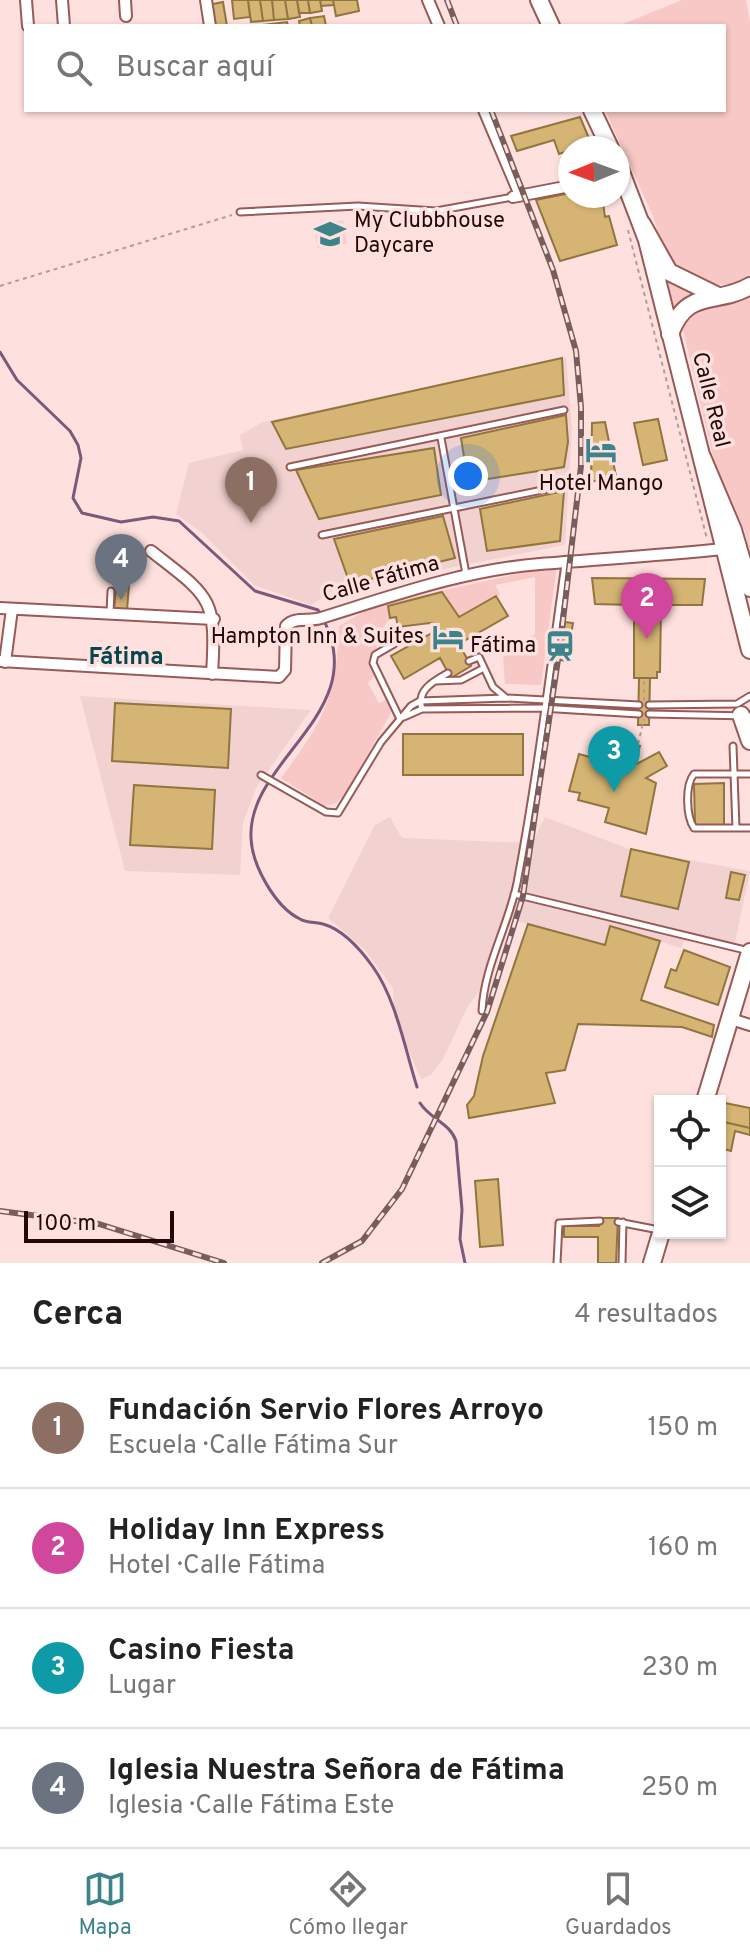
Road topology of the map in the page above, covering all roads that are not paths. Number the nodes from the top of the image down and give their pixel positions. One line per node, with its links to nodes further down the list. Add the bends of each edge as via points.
1 (26, 0): 8 (street)
2 (62, 0): 9 (street)
3 (125, 0): 7 (street)
4 (206, 0): 10 (street)
5 (428, 0): 11 (street)
6 (539, 0): 12 (main road)
7 (126, 16)
8 (28, 24)
9 (64, 24)
10 (210, 24)
11 (438, 24)
12 (550, 24)
13 (485, 112): 17 (street)
14 (593, 112): 15 (main road)
15 (604, 136)
16 (558, 188): 17 (street)
17 (516, 196): 19 (lane, via 436,211 358,206)
18 (630, 208): 20 (main road, Calle Real)
19 (240, 212)
20 (634, 223): 22 (main road, via 669,272); 23 (main road, Calle Real)
21 (750, 286): 22 (main road)
22 (718, 296): 23 (main road, via 693,302)
23 (670, 334): 26 (main road, Calle Real)
24 (564, 410): 25 (lane)
25 (441, 438): 27 (lane); 29 (lane)
26 (702, 457): 31 (main road, Calle Real); 35 (main road)
27 (290, 467)
28 (562, 486): 29 (lane)
29 (454, 507): 30 (lane); 34 (lane)
30 (322, 535)
31 (724, 549): 33 (street, Calle Fátima); 42 (main road, Calle Real)
32 (151, 551): 40 (street, via 201,590)
33 (565, 564): 34 (street, Calle Fátima); 52 (lane)
34 (467, 576): 47 (street, Calle Fátima, via 317,619 295,620 286,626 285,670 279,677)
35 (750, 588)
36 (111, 591): 39 (lane)
37 (0, 608): 38 (street)
38 (12, 609): 39 (street); 44 (street)
39 (110, 614): 40 (street)
40 (214, 619): 47 (street)
41 (394, 644): 61 (lane, via 375,655 373,663)
42 (750, 650)
43 (469, 661): 45 (lane, via 479,657)
44 (2, 662): 47 (street, Calle Fátima)
45 (484, 668): 48 (lane, via 461,680); 50 (lane)
46 (448, 673): 48 (lane)
47 (212, 674)
48 (435, 681): 51 (lane)
49 (750, 696): 53 (lane, via 737,704)
50 (506, 698): 51 (lane); 52 (lane)
51 (420, 701): 56 (lane); 61 (lane)
52 (545, 704): 54 (lane); 56 (lane); 58 (lane); 69 (lane)
53 (713, 704): 55 (lane); 57 (lane)
54 (639, 705)
55 (649, 705)
56 (422, 709): 61 (lane)
57 (713, 713): 59 (lane); 60 (lane)
58 (639, 714)
59 (649, 714)
60 (746, 716): 62 (main road)
61 (400, 719): 66 (lane, via 342,811 326,812)
62 (750, 741)
63 (733, 746): 64 (lane)
64 (736, 774): 65 (lane); 67 (lane); 67 (lane, via 694,774 689,782 689,820 694,828)
65 (750, 774)
66 (261, 775)
67 (736, 828): 68 (lane)
68 (750, 828)
69 (514, 894): 70 (lane); 71 (lane, via 485,981)
70 (750, 952): 72 (main road)
71 (482, 1011)
72 (731, 1019): 73 (street); 74 (main road)
73 (750, 1025)
74 (707, 1095)
75 (600, 1221): 78 (lane, via 559,1223)
76 (654, 1230): 79 (lane, via 620,1222)
77 (659, 1239): 80 (main road)
78 (557, 1263)
79 (622, 1263)
80 (652, 1263)

